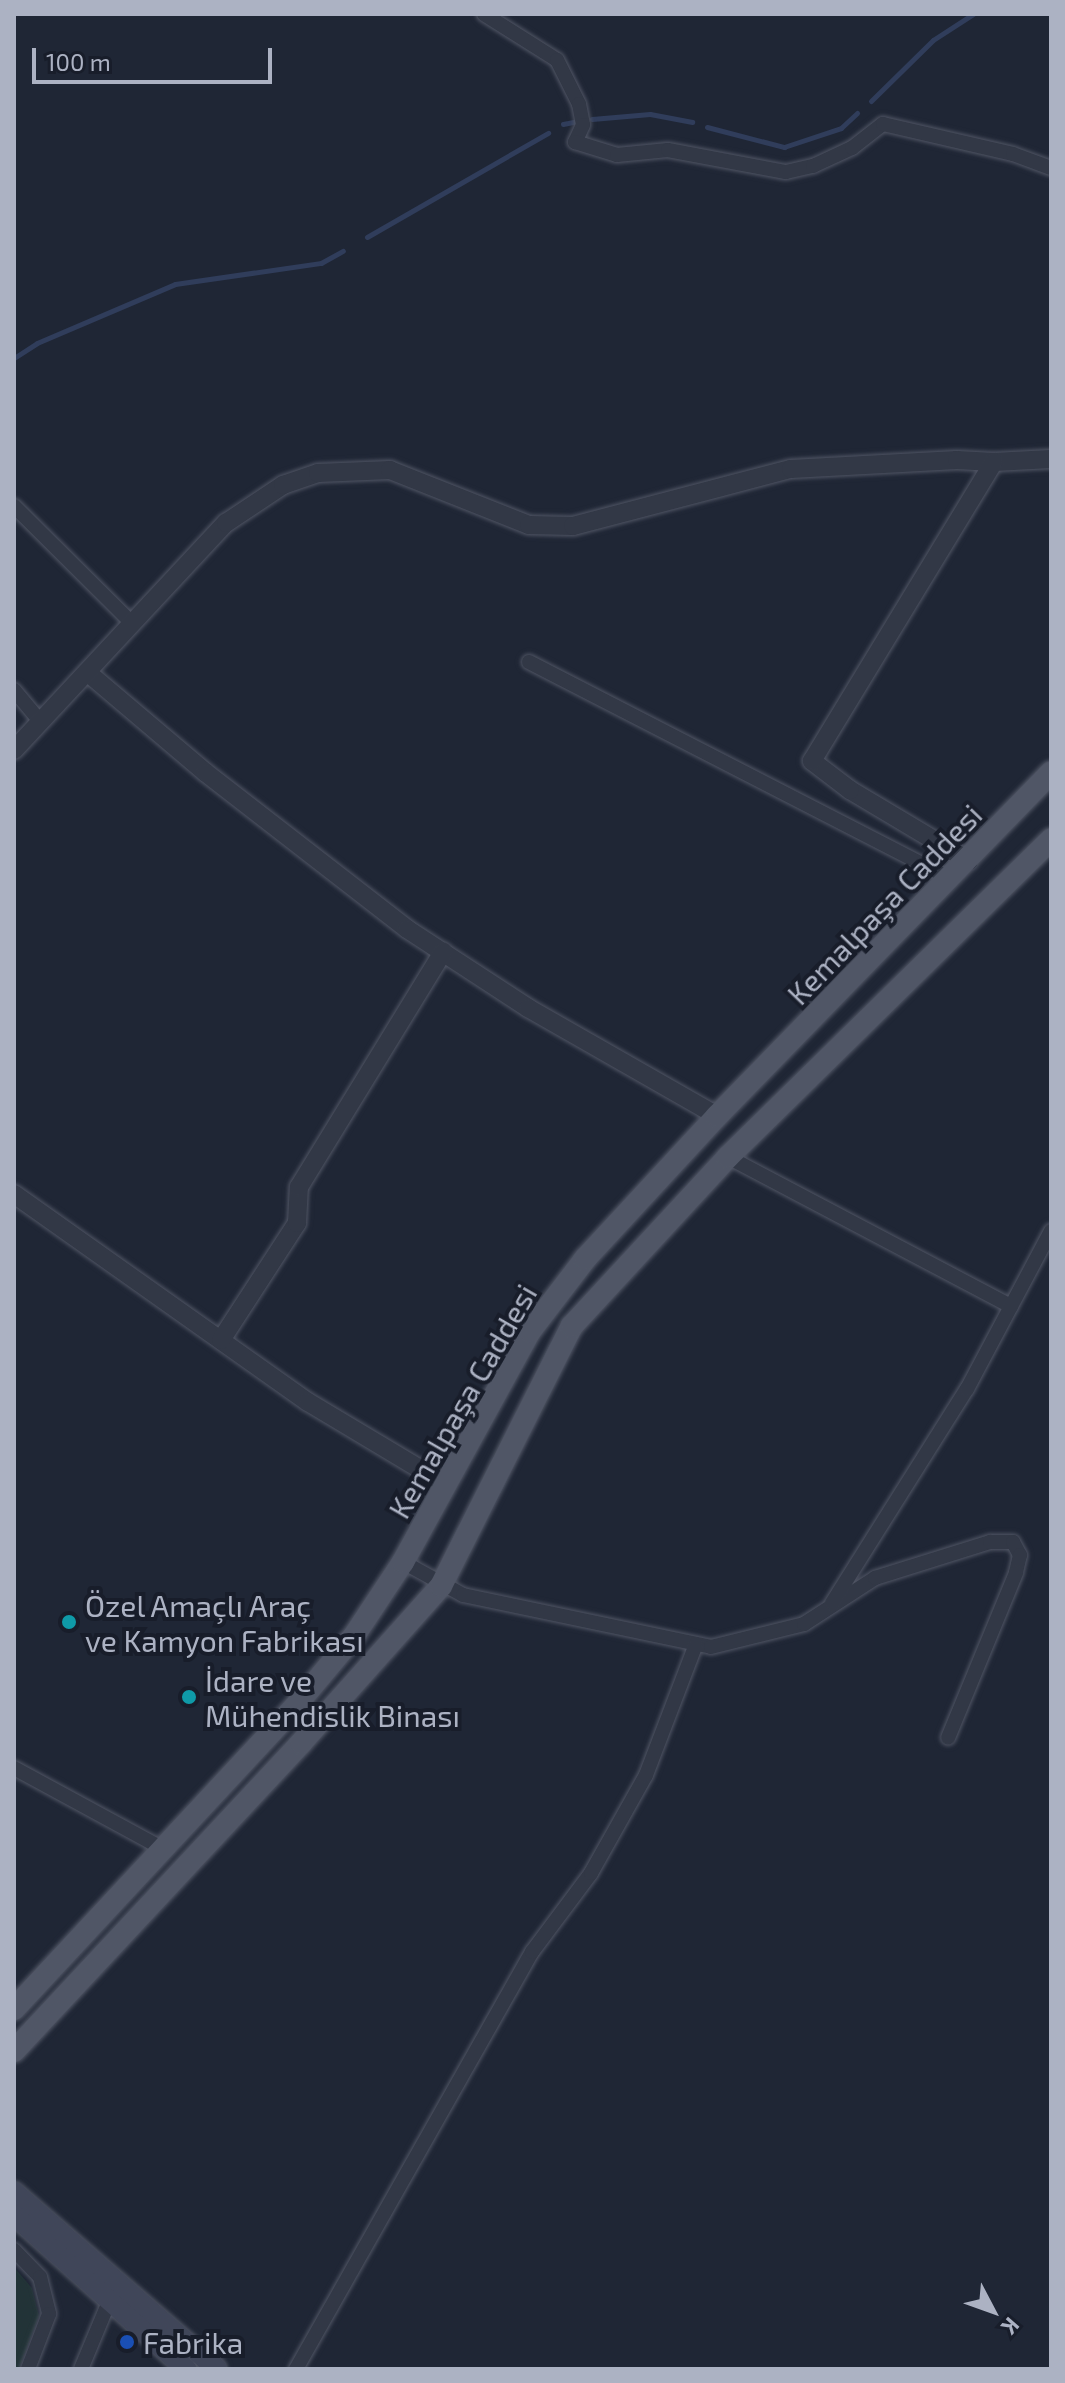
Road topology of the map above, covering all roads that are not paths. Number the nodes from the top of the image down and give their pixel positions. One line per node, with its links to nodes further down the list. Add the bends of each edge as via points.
1 (484, 14): 2 (street, via 557,60 579,104 583,125 575,142 617,155 668,150 786,172 852,148 883,124)
2 (1051, 168)
3 (1051, 459): 4 (street)
4 (994, 462): 6 (street, via 791,469 573,526 529,525 390,470 318,473 283,485 226,523); 14 (street, via 812,761 850,790)
5 (14, 506): 6 (street)
6 (132, 623): 8 (street)
7 (529, 662): 15 (street)
8 (87, 672): 10 (street); 16 (street, via 206,773)
9 (14, 690): 10 (street)
10 (40, 721): 11 (street)
11 (14, 750)
12 (1051, 773): 14 (main road, Kemalpaşa Caddesi)
13 (1048, 851): 18 (main road, Kemalpaşa Caddesi)
14 (969, 861): 15 (main road, Kemalpaşa Caddesi)
15 (951, 879): 17 (main road, Kemalpaşa Caddesi)
16 (443, 952): 17 (street, via 528,1008); 22 (street, via 299,1187 297,1223)
17 (717, 1116): 23 (main road, Kemalpaşa Caddesi, via 585,1259 530,1331)
18 (728, 1157): 21 (street); 25 (main road, Kemalpaşa Caddesi, via 572,1326)
19 (14, 1194): 22 (street)
20 (1051, 1231): 21 (street)
21 (1011, 1306): 26 (street, via 967,1389)
22 (221, 1340): 23 (street, via 308,1402)
23 (445, 1484): 24 (main road, Kemalpaşa Caddesi)
24 (403, 1562): 25 (street); 30 (main road, Kemalpaşa Caddesi, via 354,1636 293,1709)
25 (441, 1586): 27 (street); 32 (main road, Kemalpaşa Caddesi)
26 (830, 1607): 27 (street, via 804,1624 711,1647); 28 (street, via 875,1578 990,1542 1013,1542 1020,1555 1016,1573)
27 (696, 1644): 41 (street, via 639,1788 591,1873 532,1952)
28 (948, 1738)
29 (14, 1768): 30 (street)
30 (163, 1849): 31 (main road, Kemalpaşa Caddesi)
31 (14, 2009)
32 (14, 2051)
33 (14, 2192): 36 (main road)
34 (19, 2219): 36 (main road)
35 (14, 2250): 37 (street, via 40,2277 49,2314)
36 (113, 2292): 38 (street); 39 (main road); 40 (main road)
37 (28, 2369)
38 (81, 2369)
39 (186, 2369)
40 (217, 2369)
41 (296, 2369)

